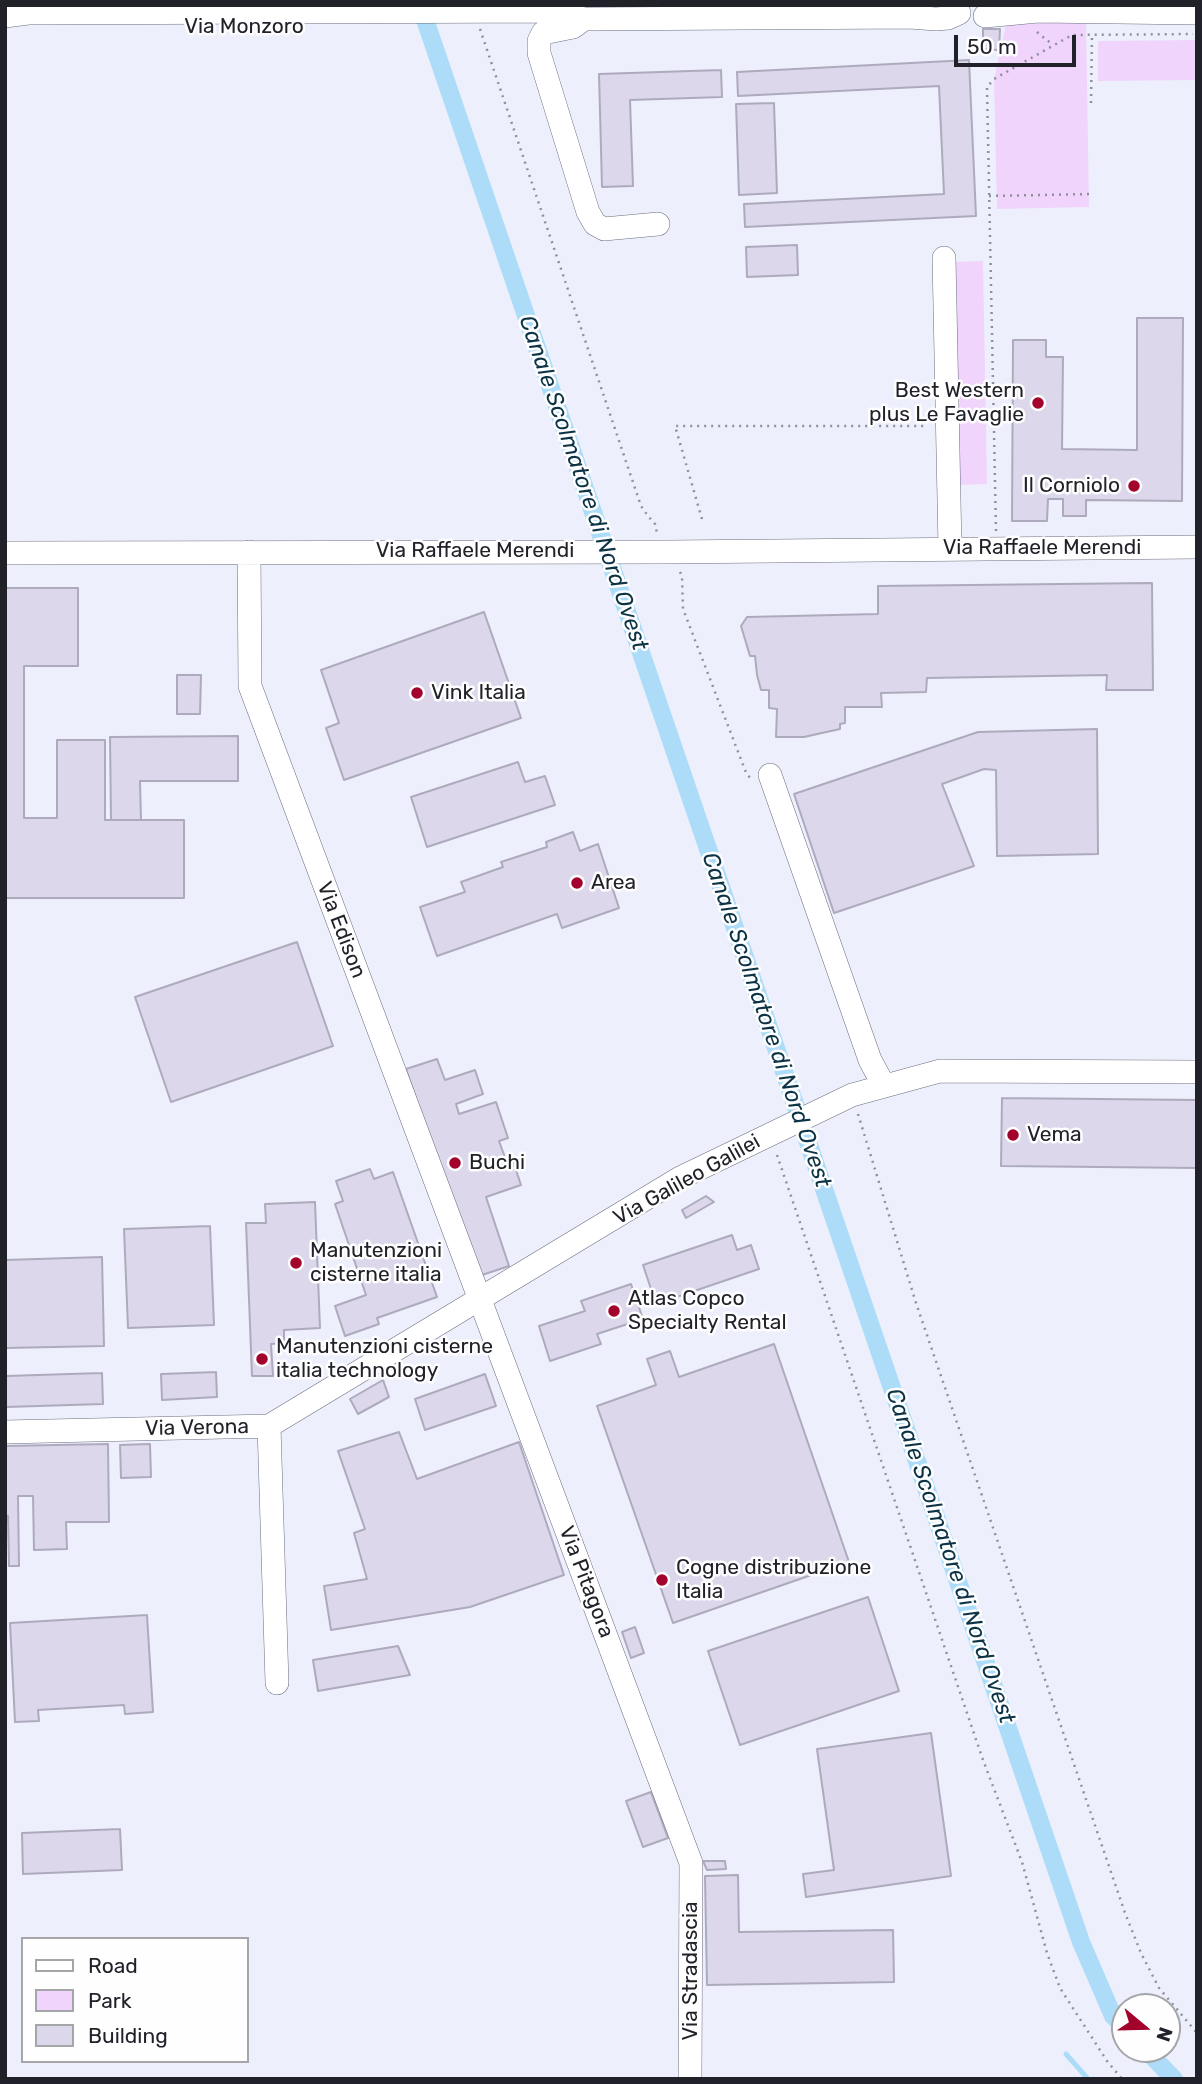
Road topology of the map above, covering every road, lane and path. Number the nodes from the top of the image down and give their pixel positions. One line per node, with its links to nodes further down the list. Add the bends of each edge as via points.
1 (950, 8): 3 (street, Via Monzoro, via 976,18); 8 (street, Via Monzoro, via 948,18 936,19)
2 (1029, 8): 3 (street, Via Monzoro); 4 (street)
3 (991, 10)
4 (1197, 13)
5 (465, 14): 7 (street, Via Monzoro); 8 (street, Via Monzoro, via 553,11); 23 (path, via 641,506 655,524)
6 (5, 16): 7 (street, Via Monzoro)
7 (402, 19): 9 (street, Via Monzoro, via 51,27)
8 (584, 19): 15 (street, via 573,27 543,33 539,53 587,212 604,229)
9 (5, 24)
10 (1197, 34): 11 (path)
11 (1092, 35): 12 (path); 14 (path, via 1072,35 987,87)
12 (1091, 103)
13 (1092, 194): 14 (path)
14 (989, 196): 21 (path)
15 (658, 224)
16 (944, 258): 17 (street)
17 (947, 426): 18 (path, via 675,426); 20 (street)
18 (702, 519)
19 (1197, 547): 21 (street, Via Raffaele Merendi)
20 (950, 548): 21 (street, Via Raffaele Merendi); 23 (street, Via Raffaele Merendi)
21 (996, 548)
22 (250, 552): 23 (street, Via Raffaele Merendi); 24 (street, Via Raffaele Merendi); 30 (street, Via Edison, via 250,687)
23 (662, 552): 25 (path, via 682,576 683,610 747,775 760,779)
24 (5, 553)
25 (770, 775): 27 (street, via 870,1060)
26 (1197, 1072): 27 (street, Via Galileo Galilei, via 940,1071)
27 (884, 1086): 28 (street, Via Galileo Galilei)
28 (846, 1098): 29 (street, Via Galileo Galilei); 35 (path, via 1125,1913 1155,1982)
29 (774, 1132): 30 (street, Via Galileo Galilei, via 680,1178); 37 (path, via 1022,1862 1051,1964 1082,2024)
30 (480, 1301): 31 (street, Via Verona); 34 (street, Via Pitagora)
31 (270, 1426): 32 (street, Via Verona); 33 (street)
32 (5, 1432)
33 (277, 1683)
34 (691, 1863): 36 (street, Via Stradascia)
35 (1197, 2033)
36 (690, 2079)
37 (1122, 2079)

